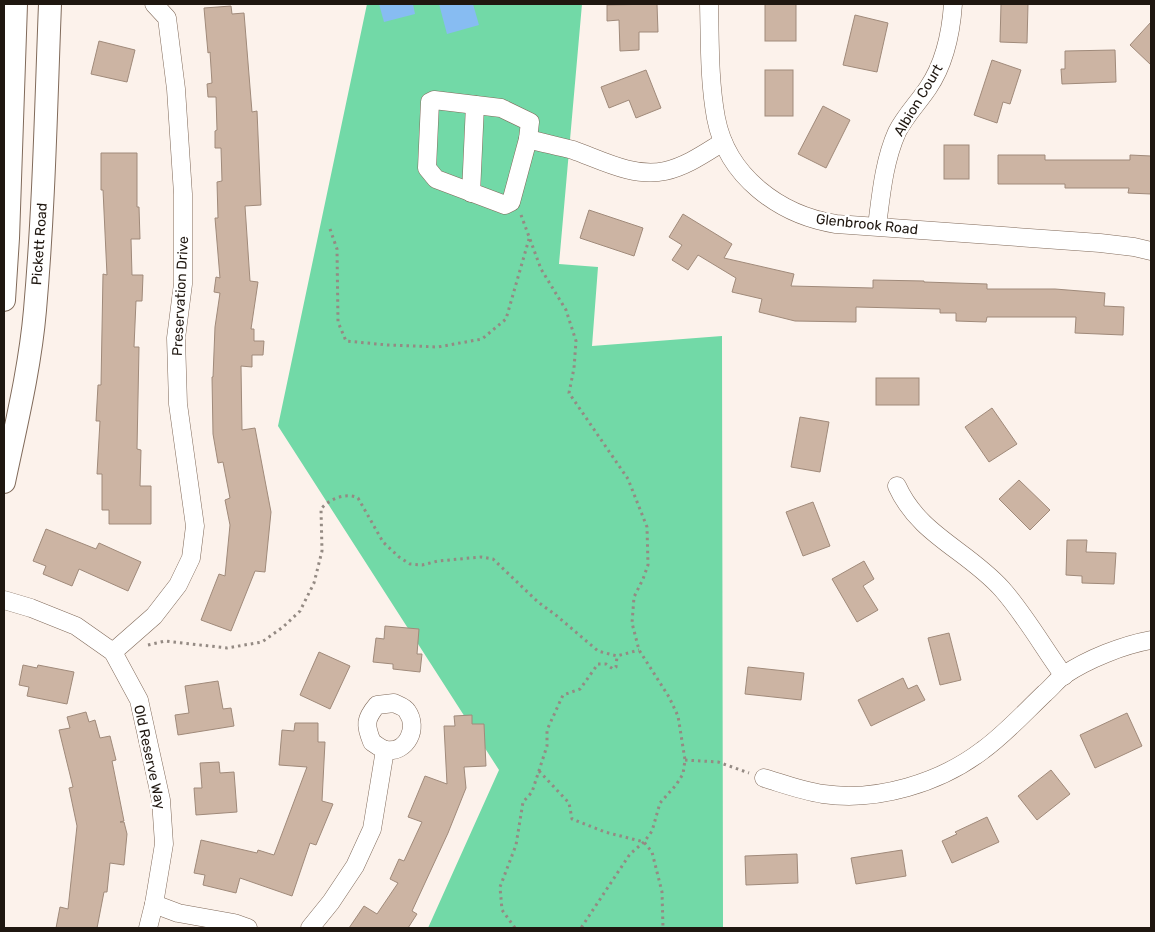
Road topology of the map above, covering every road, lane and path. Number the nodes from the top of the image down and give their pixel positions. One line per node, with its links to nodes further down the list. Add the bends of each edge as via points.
1 (16, 4): 15 (main road)
2 (50, 4): 16 (main road, Pickett Road, via 35,312)
3 (154, 4): 21 (street, Preservation Drive, via 166,18 176,99 183,194 183,284 176,338 178,404 195,526 191,558 178,585 154,616)
4 (709, 4): 8 (street, Glenbrook Road, via 712,88)
5 (953, 4): 11 (street, Albion Court, via 952,26 942,62 893,143)
6 (475, 105): 7 (street, via 501,108 530,122); 9 (street); 9 (street, via 430,102 427,168 436,180)
7 (528, 139): 8 (street, via 640,172 683,166); 9 (street, via 511,202 505,206)
8 (723, 142): 11 (street, Glenbrook Road, via 741,170 760,191 784,208 824,222)
9 (471, 193)
10 (522, 209): 13 (path, via 520,217)
11 (876, 226): 14 (street, Glenbrook Road, via 1100,243)
12 (330, 229): 13 (path, via 337,249 338,322 346,340 387,345 438,347 482,339 506,319)
13 (530, 238): 20 (path, via 541,269 566,310 576,341 569,392 628,479 647,527 648,565 634,597 632,623)
14 (1151, 251)
15 (4, 300)
16 (4, 482)
17 (897, 486): 23 (street, via 911,511 926,528 976,564 1001,588)
18 (4, 600): 21 (street, Old Reserve Way, via 76,626)
19 (1151, 640): 23 (street, via 1123,647)
20 (640, 650): 22 (path); 25 (path, via 678,716)
21 (114, 652): 22 (path, via 165,641 227,648 262,642 300,611 314,584 322,551 322,509 335,498 347,496 358,498 384,542 399,558 410,564 422,565 481,557 493,560 598,651); 29 (street, Old Reserve Way, via 139,700 161,800 164,844)
22 (617, 656): 26 (path, via 616,667 598,664 580,689 563,695 547,730 547,746)
23 (1064, 676): 27 (street, via 984,750 919,783 881,793 837,795 797,789)
24 (385, 750): 32 (street, via 372,829 355,866)
25 (685, 760): 27 (path, via 718,762); 28 (path, via 683,774 660,803 652,831)
26 (539, 771): 28 (path, via 569,803 572,819); 33 (path, via 532,792 523,802 516,845 500,887 502,910)
27 (764, 778)
28 (644, 842): 34 (path, via 630,854); 35 (path, via 652,852 662,892)
29 (154, 904): 30 (street, Old Reserve Way); 31 (street, via 178,913)
30 (148, 928)
31 (248, 928)
32 (310, 928)
33 (515, 928)
34 (581, 928)
35 (663, 928)

